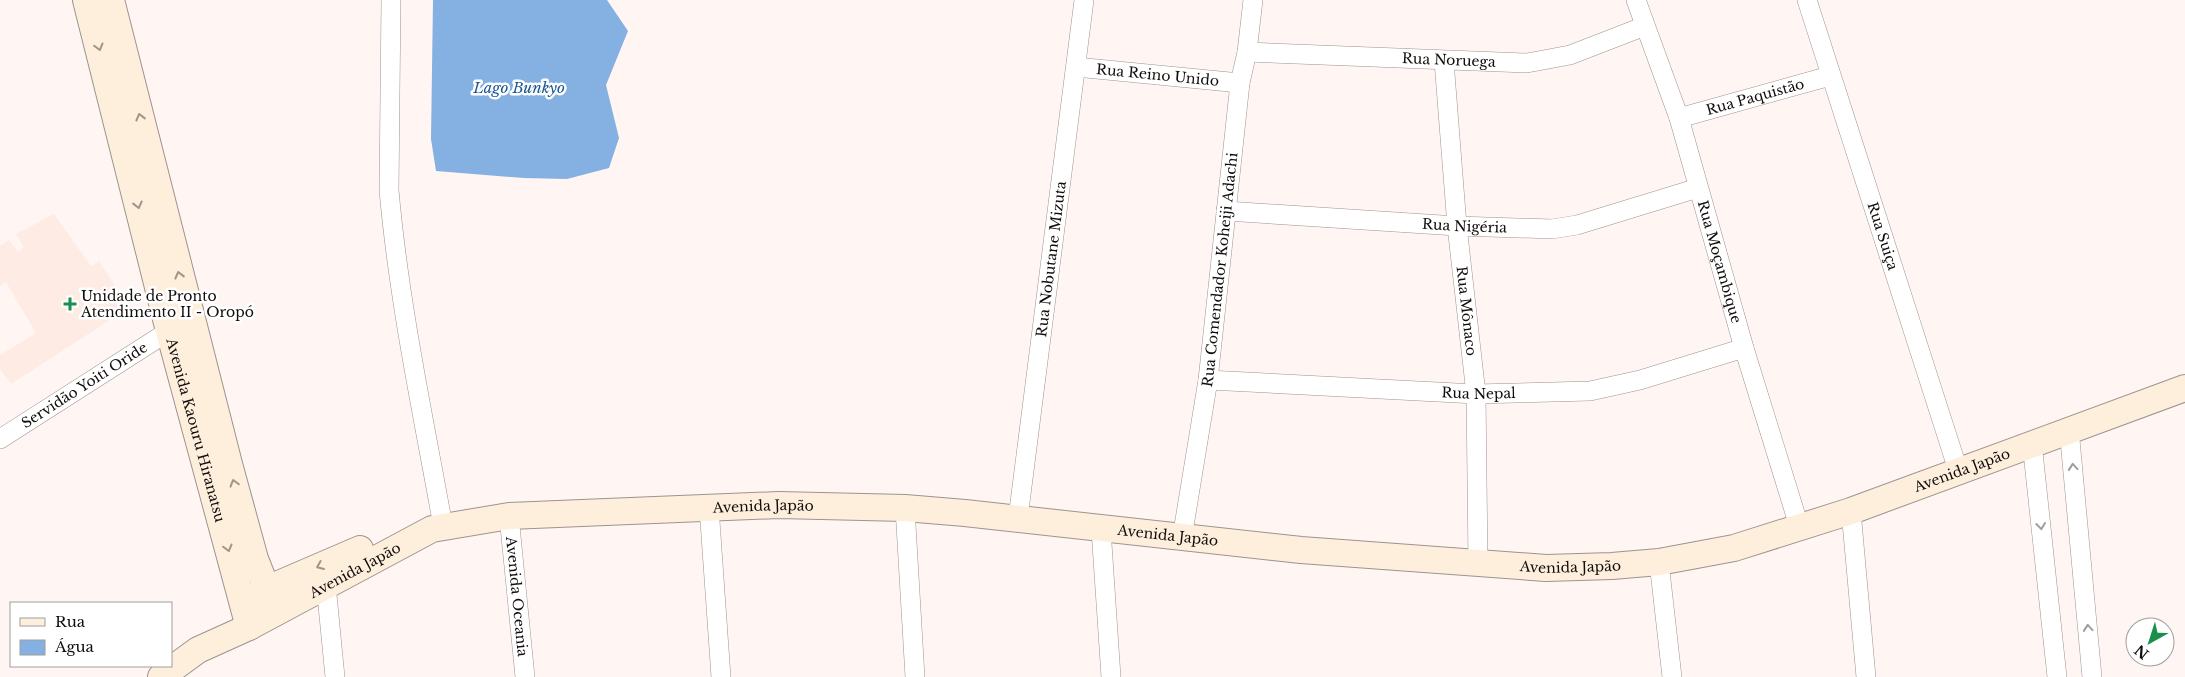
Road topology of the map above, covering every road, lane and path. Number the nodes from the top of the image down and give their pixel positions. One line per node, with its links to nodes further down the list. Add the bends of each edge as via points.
1 (86, 0): 18 (main road, Avenida Kaouru Hiranatsu, one-way to 18)
2 (111, 0): 38 (main road, Avenida Kaouru Hiranatsu, one-way to 2, via 187,304)
3 (391, 0): 33 (street, via 391,216)
4 (1084, 0): 11 (street, Rua Nobutane Mizuta)
5 (1253, 0): 9 (street, Rua Comendador Koheiji Adachi)
6 (1636, 0): 8 (street, Rua Moçambique)
7 (1807, 0): 12 (street, Rua Suiça)
8 (1645, 26): 10 (street, Rua Noruega, via 1547,61); 14 (street, Rua Moçambique)
9 (1247, 52): 10 (street, Rua Noruega); 13 (street, Rua Comendador Koheiji Adachi)
10 (1444, 61): 17 (street, Rua Mônaco)
11 (1076, 67): 13 (street, Rua Reino Unido); 31 (street, Rua Nobutane Mizuta)
12 (1830, 76): 14 (street, Rua Paquistão); 26 (street, Rua Suiça)
13 (1240, 83): 16 (street, Rua Comendador Koheiji Adachi)
14 (1679, 118): 15 (street, Rua Moçambique)
15 (1698, 188): 17 (street, Rua Nigéria, via 1577,225 1552,229); 19 (street, Rua Moçambique)
16 (1226, 211): 17 (street, Rua Nigéria); 20 (street, Rua Comendador Koheiji Adachi)
17 (1458, 226): 22 (street, Rua Mônaco)
18 (168, 331): 24 (street, Servidão Yoiti Oride); 38 (main road, Avenida Kaouru Hiranatsu, one-way to 38)
19 (1744, 348): 22 (street, Rua Nepal, via 1598,390); 32 (street, Rua Moçambique)
20 (1208, 380): 22 (street, Rua Nepal); 35 (street, Rua Comendador Koheiji Adachi)
21 (2185, 388): 23 (main road, Avenida Japão)
22 (1476, 394): 37 (street, Rua Mônaco)
23 (2069, 429): 25 (main road, Avenida Japão); 53 (street, one-way to 23)
24 (0, 438)
25 (2032, 443): 26 (main road, Avenida Japão); 52 (street, one-way to 52)
26 (1958, 470): 29 (main road, Avenida Japão)
27 (709, 507): 28 (main road, Avenida Japão); 30 (main road, Avenida Japão); 47 (street)
28 (905, 508): 31 (main road, Avenida Japão); 48 (street)
29 (1851, 511): 32 (main road, Avenida Japão); 51 (street)
30 (509, 516): 33 (main road, Avenida Japão); 46 (street, Avenida Oceania)
31 (1018, 518): 34 (main road, Avenida Japão)
32 (1800, 526): 36 (main road, Avenida Japão, via 1734,548)
33 (437, 527): 39 (main road, Avenida Japão); 40 (main road, one-way to 40, via 380,540)
34 (1101, 529): 35 (main road, Avenida Japão); 49 (street)
35 (1182, 538): 37 (main road, Avenida Japão)
36 (1659, 562): 37 (main road, Avenida Japão, via 1578,568); 50 (street)
37 (1478, 563)
38 (245, 567): 40 (main road, via 276,575); 41 (main road, Avenida Kaouru Hiranatsu); 42 (main road)
39 (326, 585): 40 (main road, Avenida Japão); 45 (street)
40 (278, 594): 41 (main road)
41 (245, 616): 42 (main road); 43 (main road)
42 (222, 624): 43 (main road)
43 (198, 650): 44 (main road)
44 (164, 676)
45 (335, 677)
46 (525, 677)
47 (721, 677)
48 (915, 677)
49 (1111, 677)
50 (1672, 677)
51 (1866, 677)
52 (2057, 677)
53 (2092, 677)

